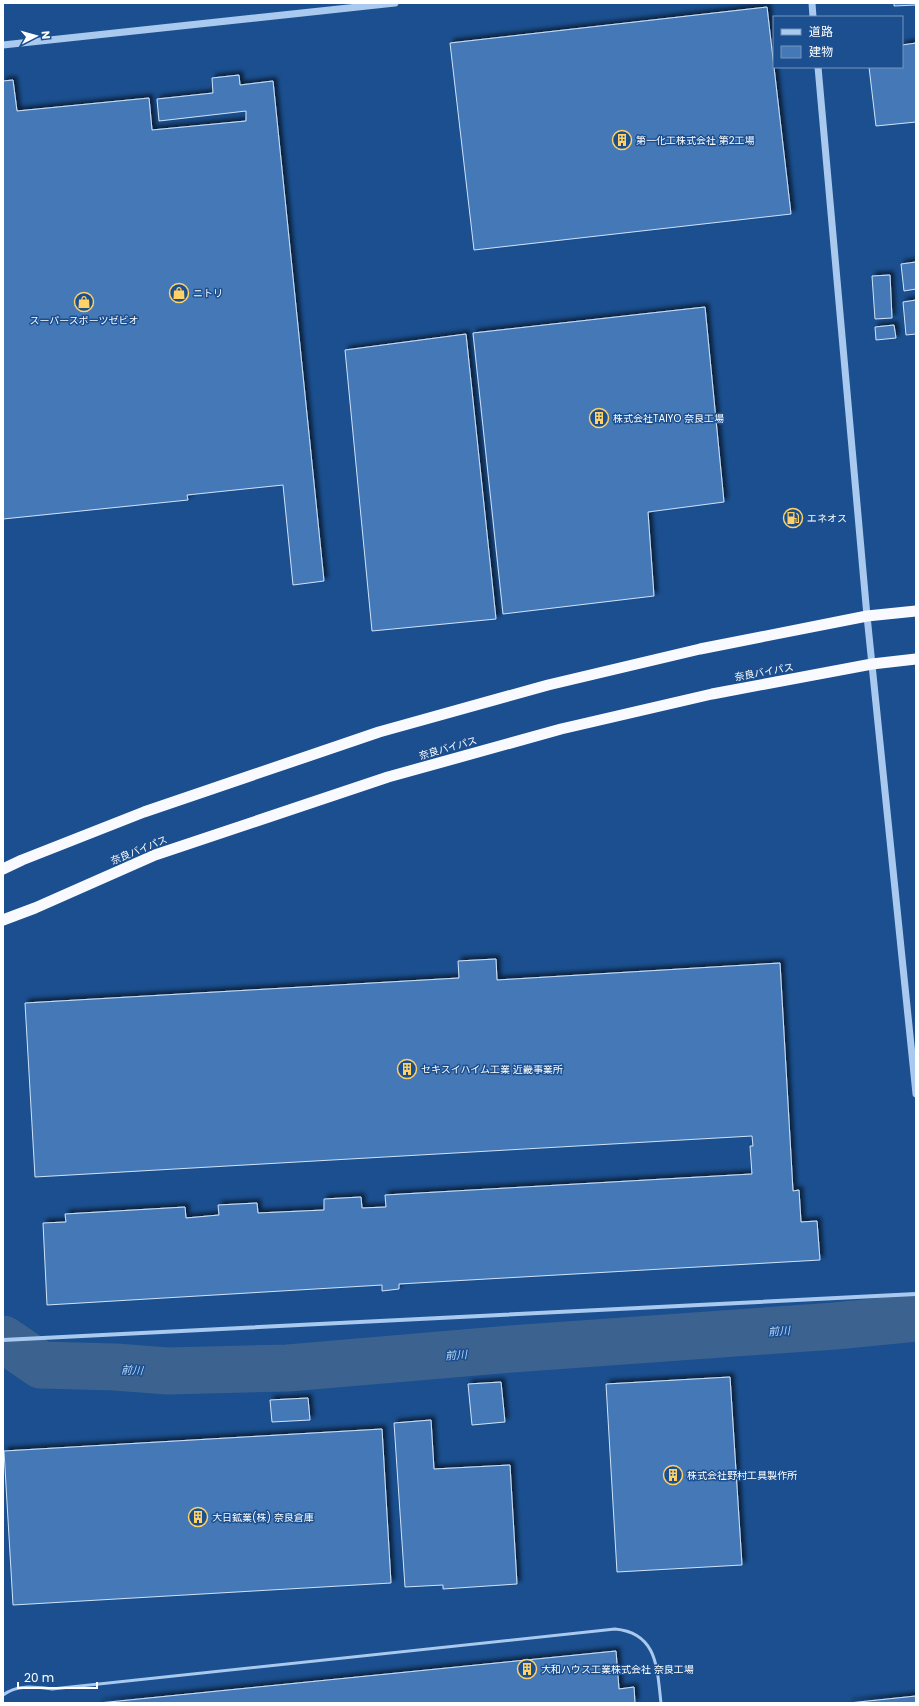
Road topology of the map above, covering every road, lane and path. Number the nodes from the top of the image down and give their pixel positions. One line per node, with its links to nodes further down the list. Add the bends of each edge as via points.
1 (395, 3): 4 (street)
2 (812, 3): 3 (street)
3 (813, 16)
4 (3, 45)
5 (818, 68): 7 (street)
6 (916, 611): 7 (highway)
7 (867, 616): 9 (street); 10 (highway, via 700,649 548,685 379,732 144,812)
8 (916, 659): 9 (highway, 奈良バイパス)
9 (872, 664): 11 (highway, 奈良バイパス, via 712,694 561,729 388,777 155,855); 12 (street)
10 (3, 869)
11 (3, 920)
12 (916, 1094)
13 (916, 1294): 14 (street)
14 (3, 1340)
15 (3, 1695): 16 (lane, via 16,1688 25,1687 52,1689 615,1629 633,1632 648,1646 656,1662)
16 (661, 1703)

